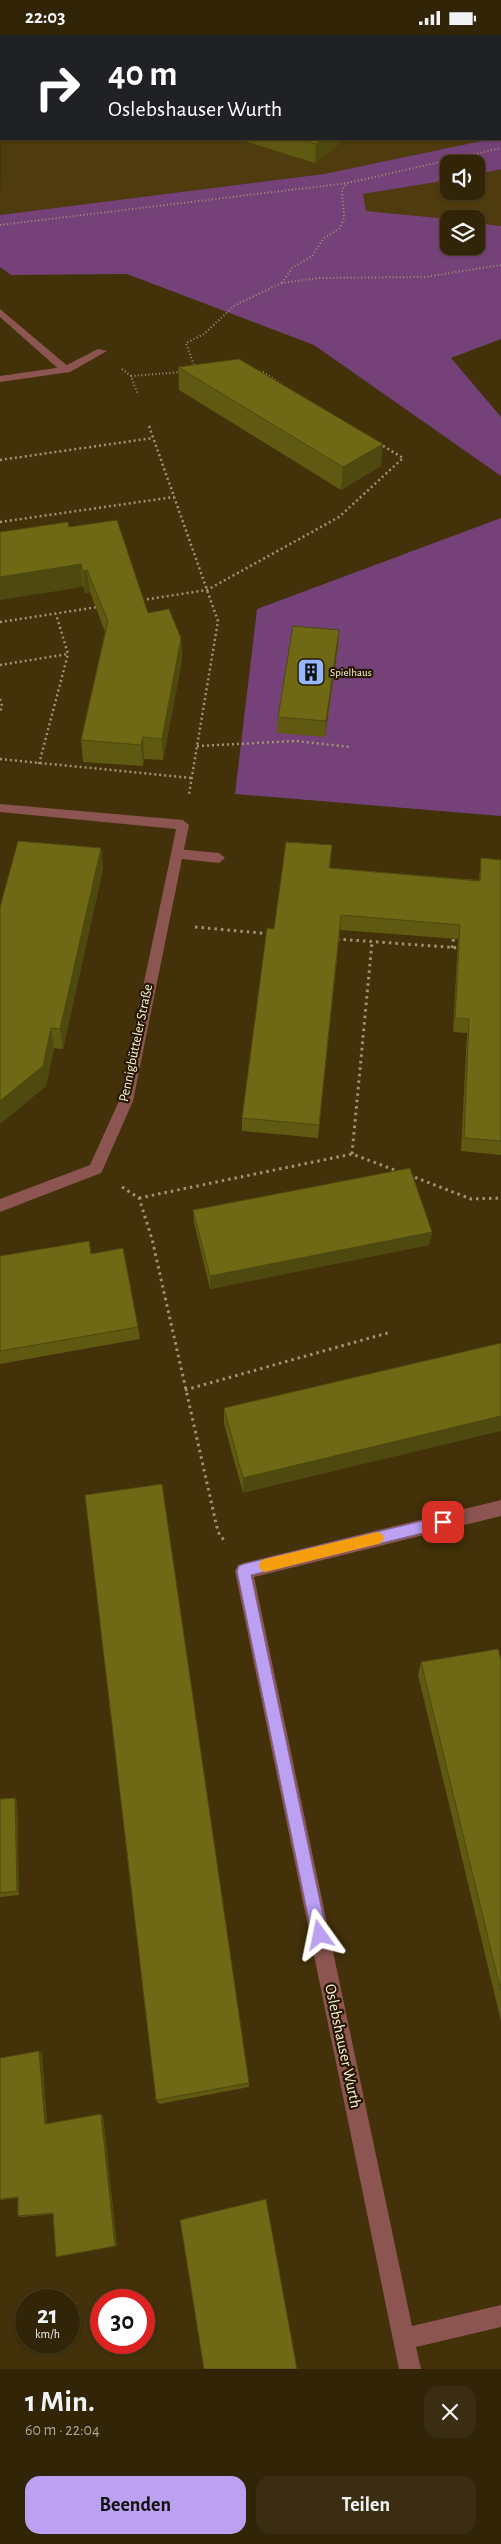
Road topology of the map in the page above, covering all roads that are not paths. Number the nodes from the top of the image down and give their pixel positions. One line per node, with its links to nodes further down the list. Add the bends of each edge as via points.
1 (0, 312): 3 (street)
2 (102, 351): 3 (street)
3 (66, 370): 4 (street)
4 (0, 379)
5 (0, 808): 6 (street, Pennigbütteler Straße, via 183,825)
6 (177, 854): 7 (street); 8 (street, Pennigbütteler Straße, via 126,1101 96,1169)
7 (220, 858)
8 (0, 1206)
9 (501, 1508): 11 (street, Oslebshauser Wurth, via 244,1571)
10 (501, 2316): 11 (street)
11 (404, 2339): 12 (street, Oslebshauser Wurth)
12 (410, 2369)

